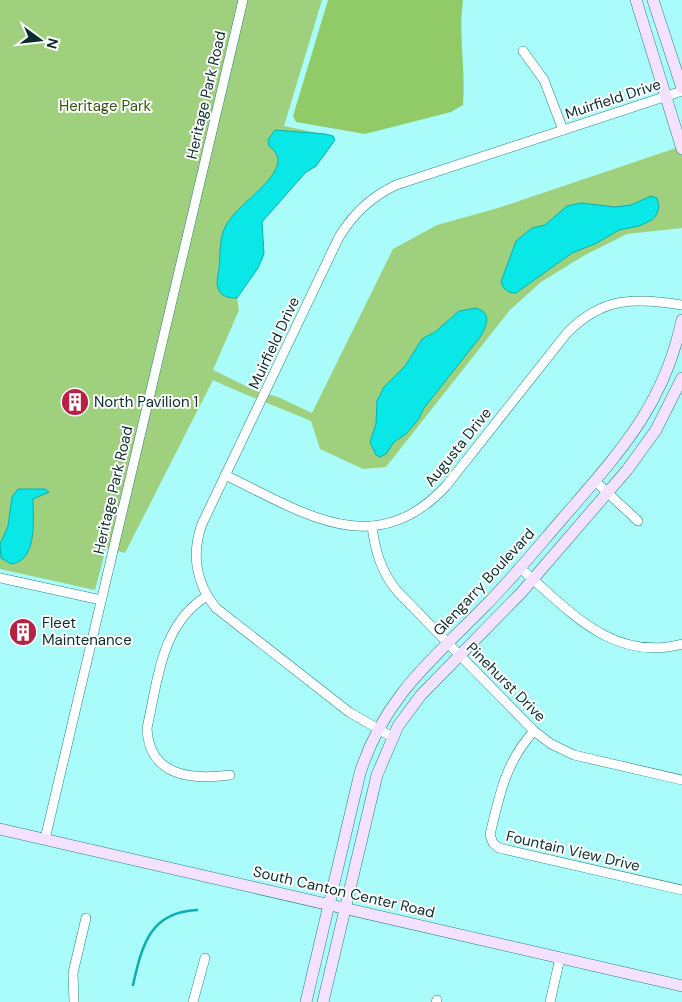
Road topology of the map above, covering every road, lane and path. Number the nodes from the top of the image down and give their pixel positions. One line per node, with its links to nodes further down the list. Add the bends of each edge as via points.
1 (243, 0): 23 (street, Heritage Park Road)
2 (636, 0): 6 (street)
3 (653, 0): 5 (street)
4 (523, 51): 7 (street, via 544,80)
5 (682, 90): 6 (street, Muirfield Drive)
6 (667, 96): 7 (street, Muirfield Drive); 8 (street)
7 (563, 130): 14 (street, Muirfield Drive, via 396,185 375,196 358,211 339,237)
8 (682, 149)
9 (682, 305): 18 (street, Augusta Drive, via 628,300 605,306 584,317 567,333 437,496 406,516)
10 (682, 320): 12 (street, Glengarry Boulevard, via 672,357)
11 (682, 378): 13 (street)
12 (652, 405): 13 (street); 15 (street, Glengarry Boulevard)
13 (666, 414): 16 (street)
14 (225, 475): 18 (street, Augusta Drive, via 323,520 348,526); 22 (street, Muirfield Drive, via 196,543 197,570)
15 (595, 481): 16 (street); 19 (street, Glengarry Boulevard)
16 (608, 492): 17 (street); 21 (street)
17 (638, 521)
18 (372, 526): 24 (street, Pinehurst Drive, via 377,555 387,579)
19 (520, 568): 21 (street); 24 (street, Glengarry Boulevard)
20 (0, 578): 23 (street)
21 (533, 579): 25 (street, via 591,628 615,642 645,649); 26 (street)
22 (207, 596): 27 (street, Muirfield Drive, via 226,618 349,712); 30 (street, via 187,611 171,634 147,738 156,758 172,771 200,777)
23 (101, 600): 35 (street, Heritage Park Road)
24 (448, 644): 26 (street, Pinehurst Drive); 27 (street, Glengarry Boulevard, via 404,688)
25 (682, 644)
26 (460, 655): 28 (street, Pinehurst Drive); 29 (street, via 421,695)
27 (378, 730): 29 (street, Muirfield Drive); 32 (street, Glengarry Boulevard)
28 (534, 731): 31 (street, Pinehurst Drive, via 574,755); 36 (street, Fountain View Drive, via 516,753 503,780 490,836 493,843 499,848)
29 (392, 737): 33 (street, via 381,762)
30 (230, 775)
31 (682, 780)
32 (356, 790): 33 (street); 37 (street, Glengarry Boulevard)
33 (373, 794): 38 (street)
34 (0, 829): 35 (street, South Canton Center Road)
35 (45, 840): 37 (street, South Canton Center Road)
36 (682, 890)
37 (330, 904): 38 (street, South Canton Center Road); 42 (street, Glengarry Boulevard)
38 (346, 908): 41 (street, South Canton Center Road); 44 (street)
39 (86, 918): 45 (street, via 73,974)
40 (205, 958): 46 (street)
41 (560, 958): 43 (street, South Canton Center Road); 49 (street)
42 (311, 983): 44 (street); 47 (street, Glengarry Boulevard)
43 (682, 986)
44 (327, 987): 48 (street)
45 (74, 1002)
46 (193, 1002)
47 (306, 1002)
48 (323, 1002)
49 (550, 1002)

